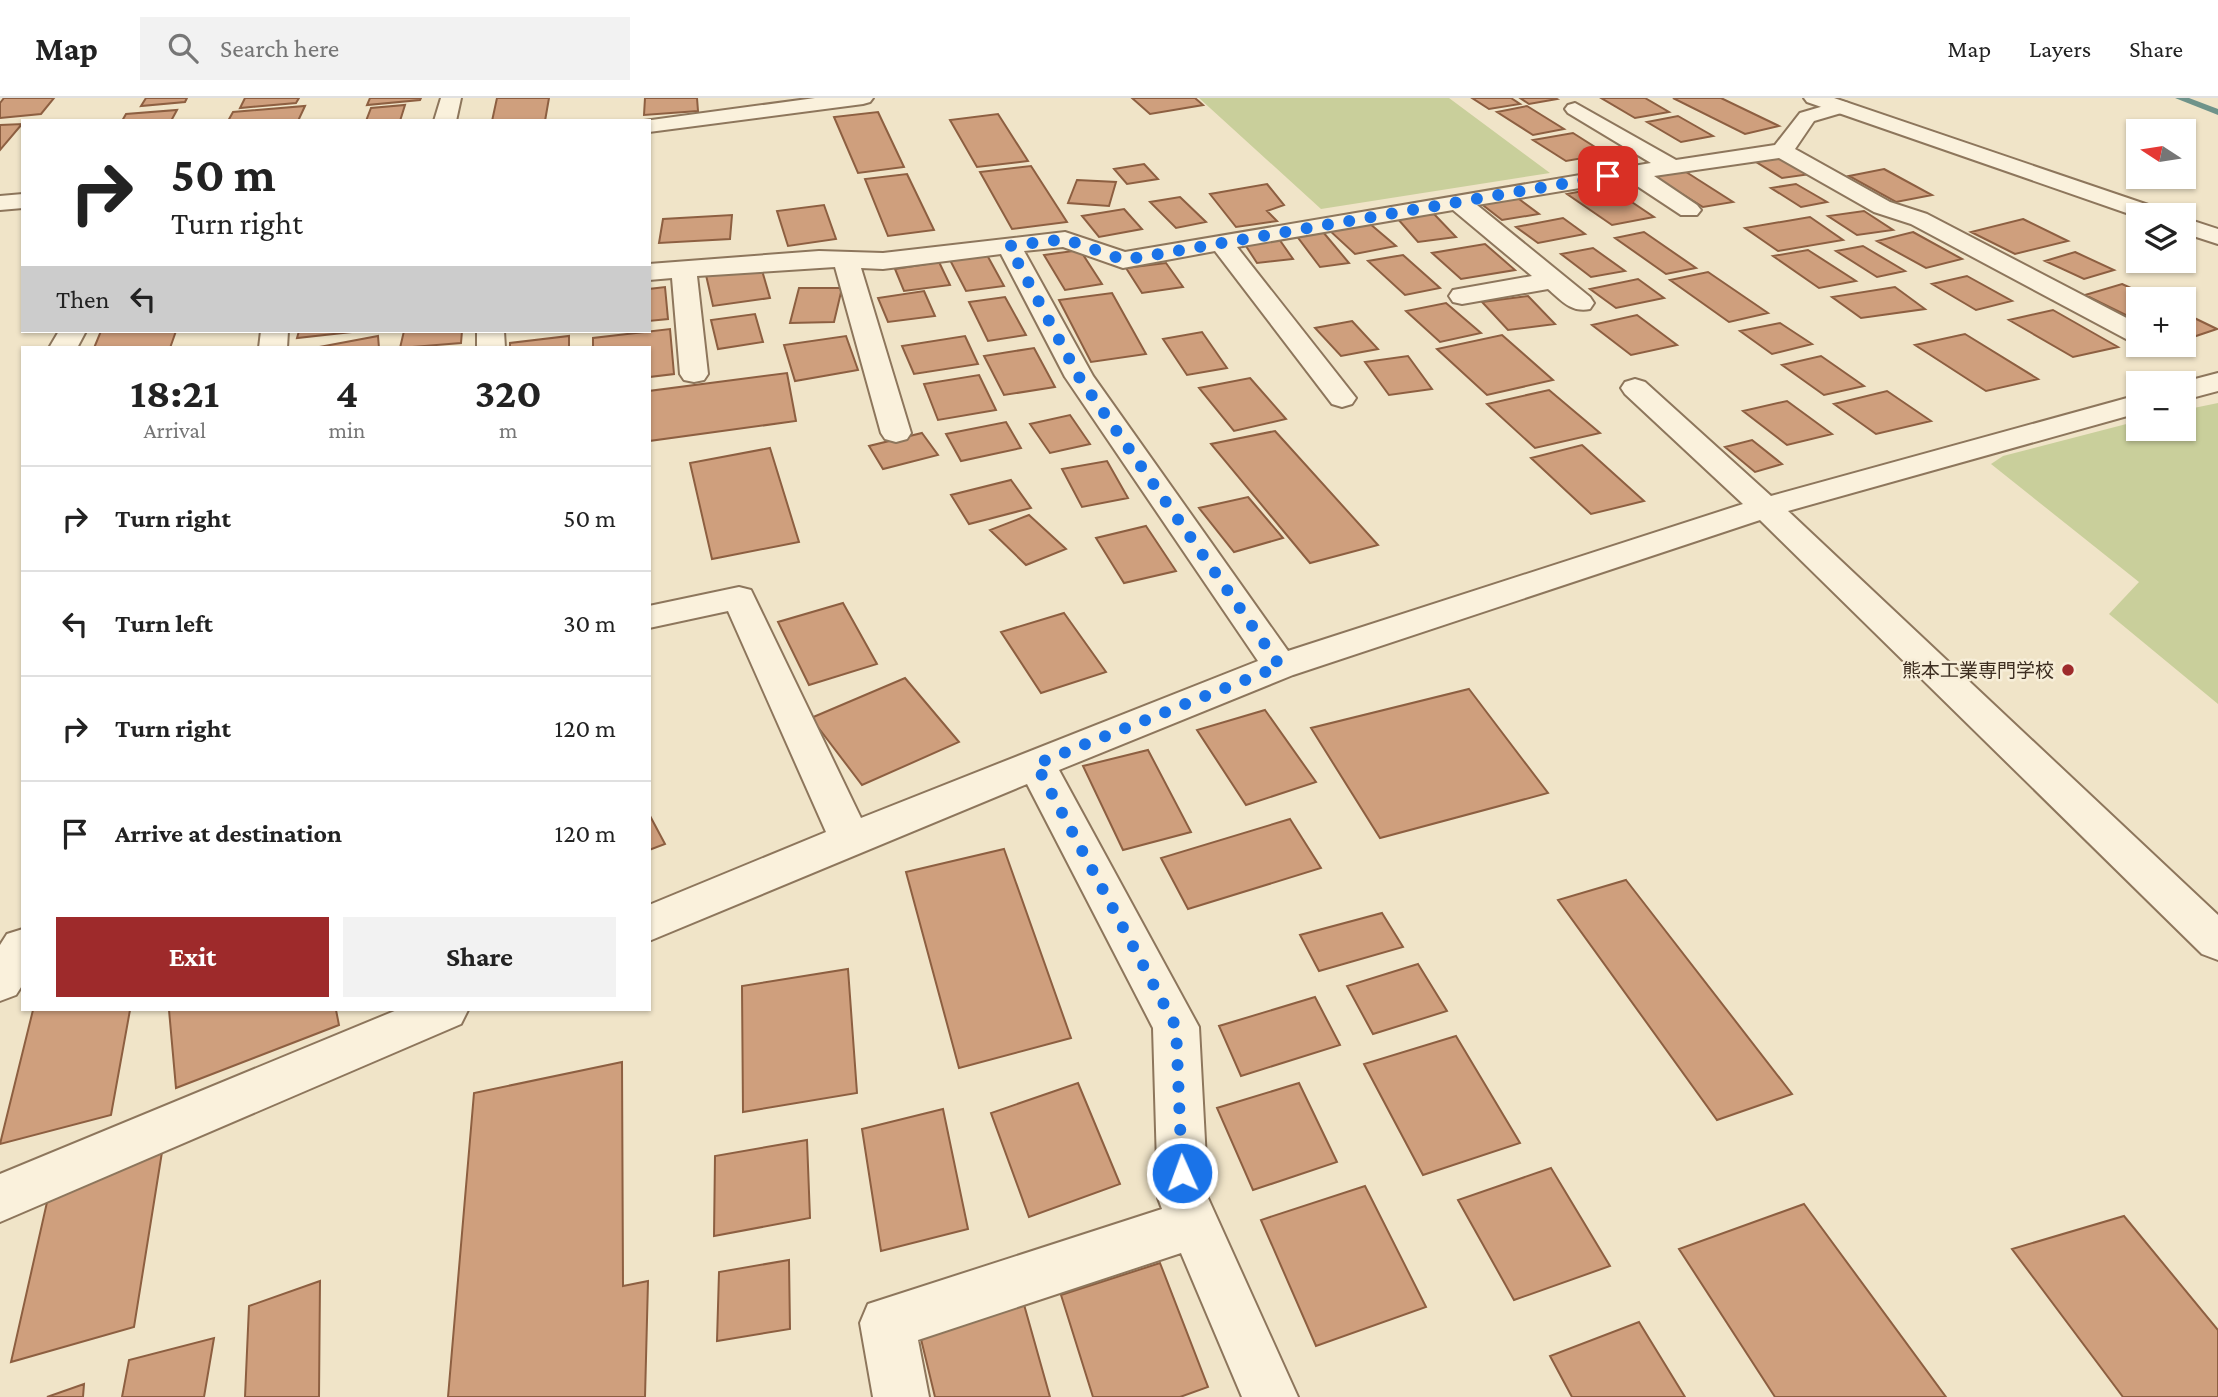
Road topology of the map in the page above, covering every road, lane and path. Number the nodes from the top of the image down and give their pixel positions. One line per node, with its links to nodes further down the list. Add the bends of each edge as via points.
1 (451, 98): 6 (street)
2 (863, 98): 7 (street)
3 (1814, 98): 4 (street)
4 (1841, 107): 8 (street, via 1807,117); 14 (street)
5 (1575, 109): 9 (street)
6 (446, 119)
7 (651, 126)
8 (1782, 151): 9 (street); 26 (street, via 1882,207 1919,219)
9 (1673, 167): 10 (street)
10 (1633, 173): 12 (street); 15 (street)
11 (21, 201): 13 (street)
12 (1458, 202): 18 (street); 23 (street)
13 (0, 203)
14 (2126, 205)
15 (1689, 210)
16 (2196, 229): 17 (street)
17 (2218, 237)
18 (1221, 243): 19 (street, via 1124,260 1065,239); 31 (street)
19 (1009, 246): 20 (street, via 883,261); 36 (street, via 1079,377)
20 (846, 260): 21 (street); 33 (street)
21 (684, 270): 22 (street); 27 (street)
22 (651, 272)
23 (1553, 280): 24 (street); 25 (street)
24 (1462, 296)
25 (1581, 303)
26 (2126, 328)
27 (694, 374)
28 (2218, 382): 30 (street)
29 (1635, 388): 34 (street)
30 (2196, 388)
31 (1342, 398)
32 (2126, 407): 34 (street)
33 (896, 433)
34 (1767, 507): 36 (street); 40 (street)
35 (651, 617): 38 (street, via 739,598)
36 (1280, 666): 37 (street)
37 (1036, 764): 38 (street); 46 (street, via 1176,1027 1183,1198)
38 (850, 839): 39 (street)
39 (651, 922)
40 (2218, 942)
41 (21, 950): 42 (street)
42 (0, 982)
43 (440, 1011): 44 (street)
44 (375, 1024): 45 (street)
45 (0, 1198)
46 (1194, 1224): 47 (street, via 887,1323); 48 (street)
47 (901, 1397)
48 (1270, 1397)

